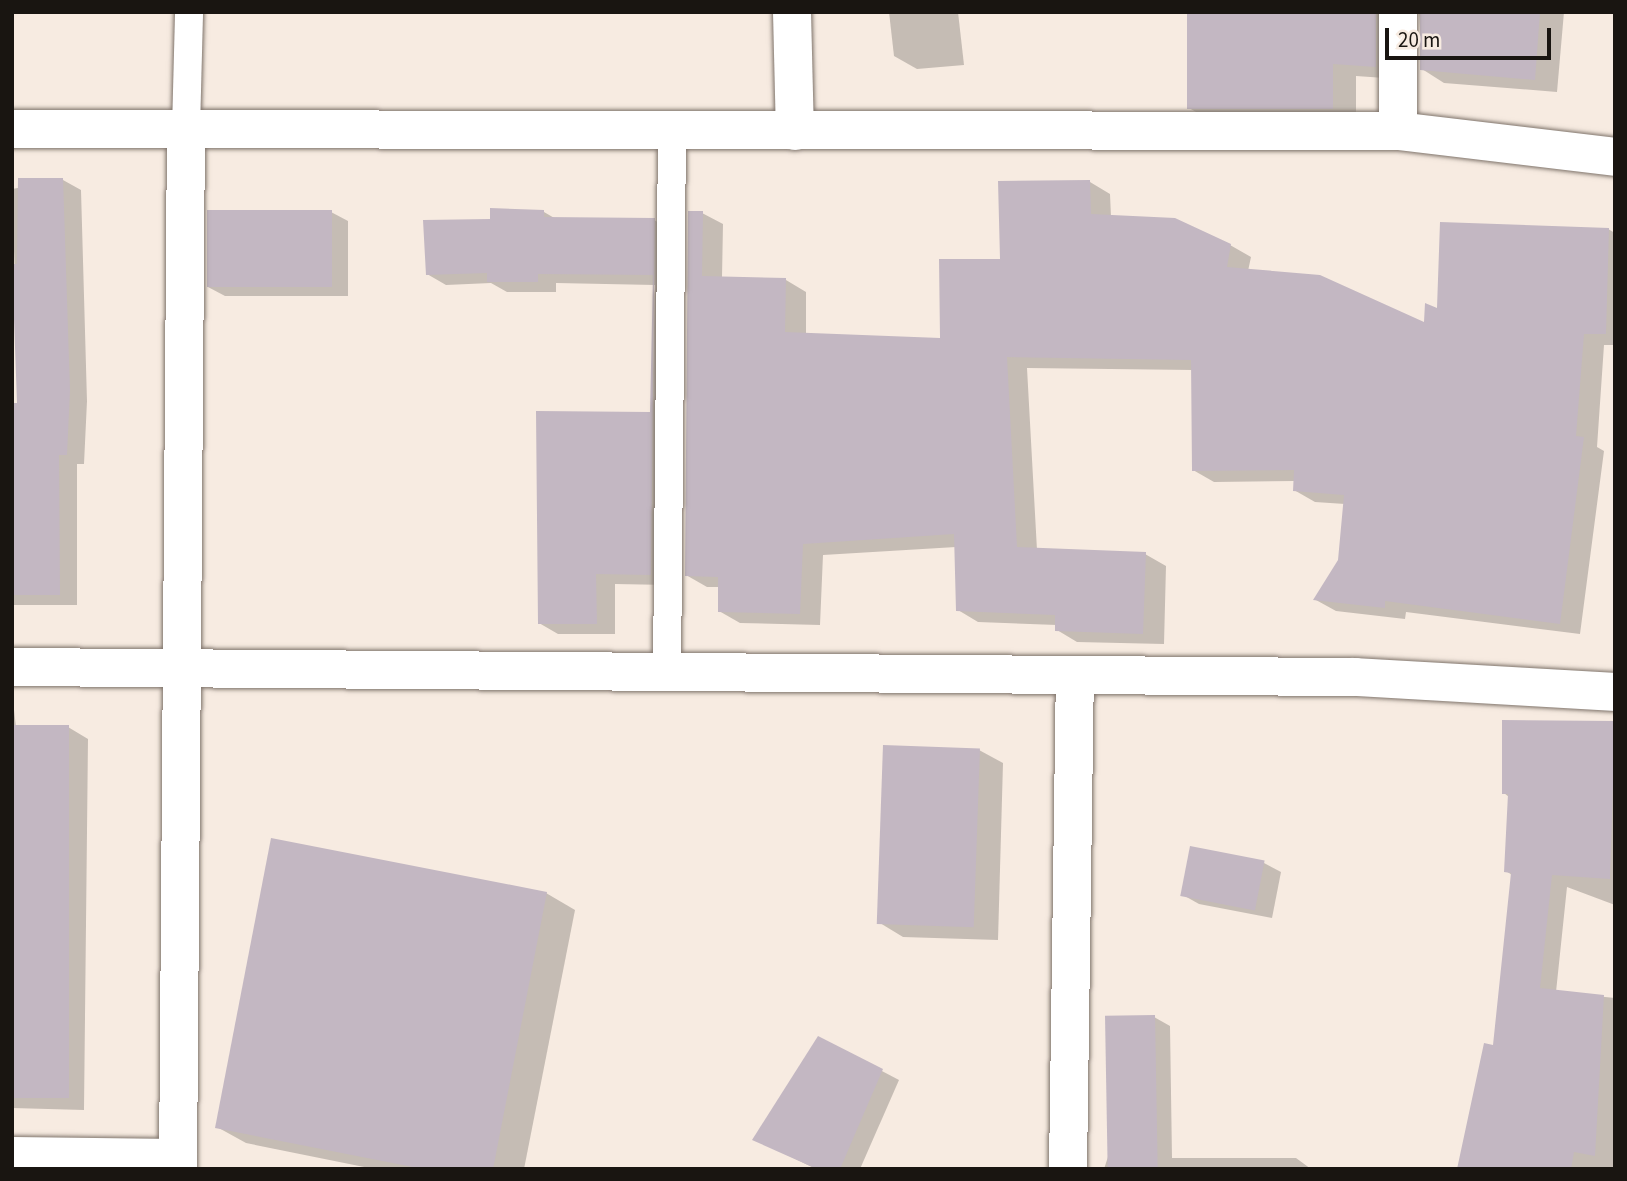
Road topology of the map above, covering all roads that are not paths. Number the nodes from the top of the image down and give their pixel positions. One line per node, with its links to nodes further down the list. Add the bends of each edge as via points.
1 (189, 12): 6 (lane)
2 (792, 12): 7 (street)
3 (1398, 12): 8 (street)
4 (671, 128): 6 (street); 7 (street); 12 (lane)
5 (12, 129): 6 (street)
6 (186, 129): 11 (street)
7 (795, 131): 8 (street)
8 (1398, 131): 9 (street)
9 (1615, 157)
10 (12, 667): 11 (street)
11 (185, 668): 12 (street); 16 (street)
12 (667, 672): 13 (street)
13 (1075, 677): 14 (street, via 1355,677); 17 (street)
14 (1615, 692)
15 (12, 1156): 16 (street)
16 (178, 1163)
17 (1068, 1169)

